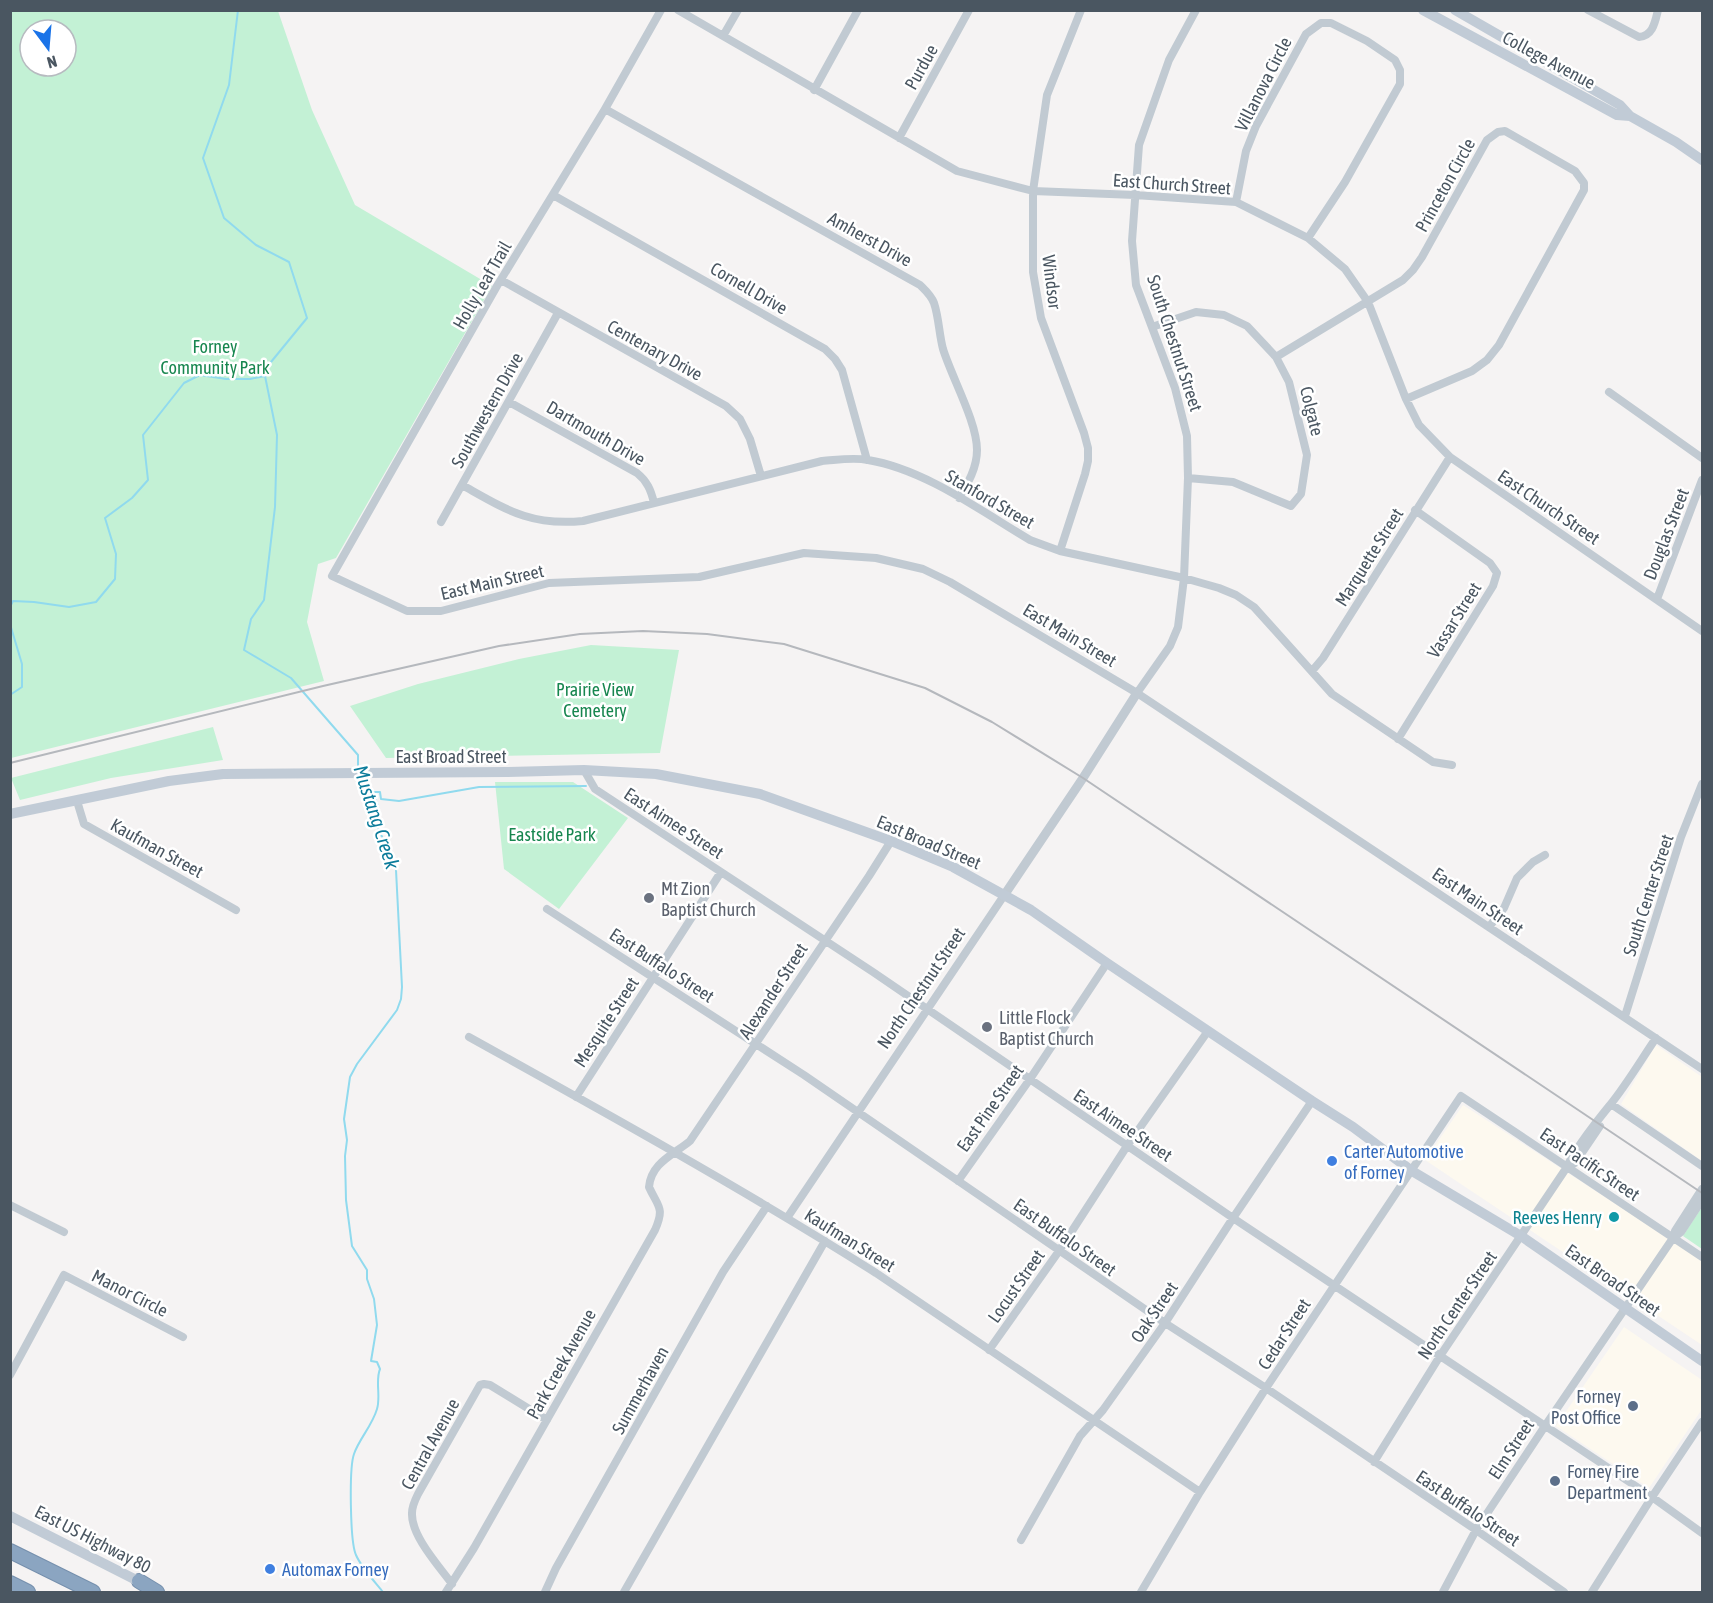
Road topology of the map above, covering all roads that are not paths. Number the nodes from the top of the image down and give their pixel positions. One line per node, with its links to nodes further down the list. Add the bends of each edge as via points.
1 (661, 10): 14 (street, Holly Leaf Trail)
2 (678, 10): 12 (street, East Church Street)
3 (738, 10): 12 (street)
4 (858, 10): 13 (street)
5 (969, 10): 16 (street, Purdue)
6 (1081, 10): 18 (street, Windsor, via 1047,95)
7 (1196, 10): 20 (street, South Chestnut Street, via 1168,60 1139,145)
8 (1423, 10): 15 (main road, College Avenue, via 1617,115)
9 (1455, 10): 15 (main road, College Avenue, via 1620,105)
10 (1588, 10): 11 (street, via 1639,37 1649,33)
11 (1658, 10)
12 (723, 36): 13 (street, East Church Street)
13 (814, 90): 16 (street, East Church Street)
14 (605, 109): 19 (street, Holly Leaf Trail); 38 (street, Amherst Drive, via 928,293 976,442 975,466)
15 (1630, 116): 17 (main road, College Avenue)
16 (899, 138): 18 (street, East Church Street, via 957,171)
17 (1702, 160)
18 (1033, 191): 20 (street, East Church Street); 42 (street, Windsor, via 1033,272 1041,318 1088,448 1085,474)
19 (553, 195): 23 (street, Holly Leaf Trail); 33 (street, Cornell Drive, via 825,349 842,370)
20 (1136, 195): 21 (street, East Church Street); 26 (street, South Chestnut Street, via 1132,241 1136,285)
21 (1236, 202): 22 (street, East Church Street); 22 (street, Villanova Circle, via 1250,139 1306,34 1321,23 1331,23 1367,41 1395,60 1400,84 1345,182)
22 (1308, 238): 24 (street, East Church Street, via 1345,269)
23 (501, 280): 25 (street, Centenary Drive); 43 (street, Holly Leaf Trail)
24 (1368, 302): 27 (street, Princeton Circle); 29 (street, East Church Street); 29 (street, Princeton Circle, via 1413,270 1487,140 1497,132 1505,131 1565,165 1584,183 1584,190 1487,360 1472,371)
25 (558, 313): 30 (street, Southwestern Drive); 34 (street, Centenary Drive, via 726,406 740,419 750,438)
26 (1152, 327): 27 (street, Colgate, via 1196,312 1224,315 1247,326); 35 (street, South Chestnut Street, via 1175,388 1187,436)
27 (1276, 357): 35 (street, Colgate, via 1289,382 1307,455 1301,494 1292,506 1233,482)
28 (1609, 392): 32 (street)
29 (1406, 399): 31 (street, East Church Street, via 1419,425)
30 (509, 402): 37 (street, Southwestern Drive); 39 (street, Dartmouth Drive, via 637,473 645,479)
31 (1450, 458): 40 (street, Marquette Street); 45 (street, East Church Street)
32 (1702, 458)
33 (867, 460): 34 (street, Stanford Street, via 822,461); 38 (street, Stanford Street, via 926,479)
34 (760, 476): 39 (street, Stanford Street)
35 (1188, 478): 44 (street, South Chestnut Street)
36 (1702, 480): 45 (street, Douglas Street)
37 (462, 485): 39 (street, Stanford Street, via 523,517 565,523); 41 (street, Southwestern Drive)
38 (959, 498): 42 (street, Stanford Street, via 1029,540)
39 (654, 502)
40 (1415, 510): 47 (street, Marquette Street); 49 (street, Vassar Street, via 1490,563 1497,573 1493,586)
41 (441, 522)
42 (1060, 552): 44 (street, Stanford Street)
43 (332, 576): 48 (street, East Main Street, via 407,611 441,611 549,583 699,577 804,553 876,558 923,569 950,582)
44 (1184, 578): 47 (street, Stanford Street, via 1236,595 1254,607); 48 (street, South Chestnut Street, via 1178,627 1170,646)
45 (1657, 599): 46 (street, East Church Street)
46 (1702, 631)
47 (1312, 671): 49 (street, Stanford Street, via 1332,694)
48 (1137, 693): 52 (street, South Chestnut Street); 62 (street, East Main Street)
49 (1398, 739): 50 (street, Stanford Street, via 1433,762)
50 (1452, 765)
51 (584, 770): 54 (main road, East Broad Street, via 223,774); 56 (main road, East Broad Street, via 656,774 760,794); 58 (street, East Aimee Street, via 595,789)
52 (1083, 778): 59 (street, North Chestnut Street)
53 (1702, 784): 67 (street, South Center Street, via 1681,837)
54 (77, 801): 55 (main road, East Broad Street); 61 (street, Kaufman Street, via 84,824)
55 (10, 814)
56 (891, 841): 59 (main road, East Broad Street); 63 (street, Alexander Street)
57 (1545, 855): 62 (street, via 1517,878)
58 (721, 872): 63 (street, East Aimee Street); 65 (street, Mesquite Street)
59 (1005, 894): 64 (main road, East Broad Street); 66 (street, North Chestnut Street)
60 (548, 909): 65 (street, East Buffalo Street)
61 (236, 910)
62 (1489, 927): 67 (street, East Main Street)
63 (825, 940): 66 (street, East Aimee Street); 71 (street, Alexander Street)
64 (1107, 963): 68 (main road, East Broad Street); 73 (street, East Pine Street)
65 (652, 977): 71 (street, East Buffalo Street); 75 (street, Mesquite Street)
66 (927, 1009): 73 (street, East Aimee Street); 78 (street, North Chestnut Street)
67 (1624, 1016): 70 (street, East Main Street)
68 (1208, 1031): 76 (main road, East Broad Street); 79 (street, Locust Street)
69 (469, 1037): 75 (street, Kaufman Street)
70 (1656, 1038): 72 (street, East Main Street); 77 (street)
71 (756, 1044): 78 (street, East Buffalo Street); 80 (street, Alexander Street, via 690,1141)
72 (1702, 1070)
73 (1030, 1079): 79 (street, East Aimee Street); 84 (street, East Pine Street)
74 (1461, 1096): 82 (street, East Pacific Street); 83 (street, Cedar Street)
75 (576, 1097): 80 (street, Kaufman Street)
76 (1312, 1101): 83 (main road, East Broad Street); 90 (street, Oak Street)
77 (1611, 1104): 81 (street); 82 (street, North Center Street, via 1575,1162)
78 (857, 1112): 84 (street, East Buffalo Street); 89 (street, North Chestnut Street)
79 (1127, 1146): 90 (street, East Aimee Street); 95 (street, Locust Street)
80 (675, 1153): 88 (street, Kaufman Street); 106 (street, Park Creek Avenue, via 663,1159 650,1179 649,1186 661,1209 655,1230)
81 (1702, 1166)
82 (1567, 1167): 92 (street, North Center Street); 93 (street, East Pacific Street)
83 (1412, 1171): 92 (main road, East Broad Street); 97 (street, Cedar Street)
84 (958, 1180): 95 (street, East Buffalo Street)
85 (1702, 1189): 93 (street, Elm Street)
86 (1702, 1200): 93 (street, Elm Street)
87 (10, 1205): 91 (street)
88 (767, 1206): 89 (street, Kaufman Street); 125 (street, Summerhaven, via 723,1272)
89 (787, 1218): 94 (street, Kaufman Street)
90 (1233, 1218): 97 (street, East Aimee Street); 99 (street, Oak Street)
91 (64, 1232)
92 (1521, 1236): 98 (main road, East Broad Street); 102 (street, North Center Street)
93 (1673, 1238): 96 (street, East Pacific Street); 98 (street, Elm Street)
94 (825, 1241): 101 (street, Kaufman Street); 126 (street)
95 (1059, 1251): 99 (street, East Buffalo Street); 101 (street, Locust Street)
96 (1702, 1257)
97 (1334, 1285): 102 (street, East Aimee Street); 105 (street, Cedar Street)
98 (1626, 1309): 103 (main road, East Broad Street); 109 (street, Elm Street)
99 (1165, 1323): 105 (street, East Buffalo Street); 107 (street, Oak Street)
100 (183, 1337): 104 (street, Manor Circle, via 64,1275)
101 (989, 1350): 107 (street, Kaufman Street)
102 (1440, 1356): 109 (street, East Aimee Street); 110 (street, North Center Street)
103 (1702, 1361)
104 (10, 1375)
105 (1266, 1388): 110 (street, East Buffalo Street); 111 (street, Cedar Street)
106 (547, 1420): 120 (street, Park Creek Avenue); 120 (street, Central Avenue, via 490,1385 480,1385 412,1510 420,1540)
107 (1094, 1421): 111 (street, Kaufman Street); 116 (street, Oak Street, via 1080,1436)
108 (1702, 1422): 112 (street)
109 (1545, 1426): 112 (street, East Aimee Street); 114 (street, Elm Street)
110 (1374, 1462): 114 (street, East Buffalo Street)
111 (1200, 1492): 127 (street, Cedar Street)
112 (1652, 1497): 115 (street, East Aimee Street); 130 (street)
113 (10, 1516): 118 (main road, East US Highway 80)
114 (1476, 1530): 128 (street, Elm Street); 129 (street, East Buffalo Street)
115 (1702, 1533)
116 (1021, 1540)
117 (10, 1551): 122 (highway)
118 (139, 1581): 123 (highway)
119 (10, 1583): 121 (highway)
120 (452, 1584): 124 (street, Park Creek Avenue)
121 (28, 1593)
122 (93, 1593)
123 (159, 1593)
124 (446, 1593)
125 (545, 1593)
126 (624, 1593)
127 (1141, 1593)
128 (1443, 1593)
129 (1564, 1593)
130 (1592, 1593)

